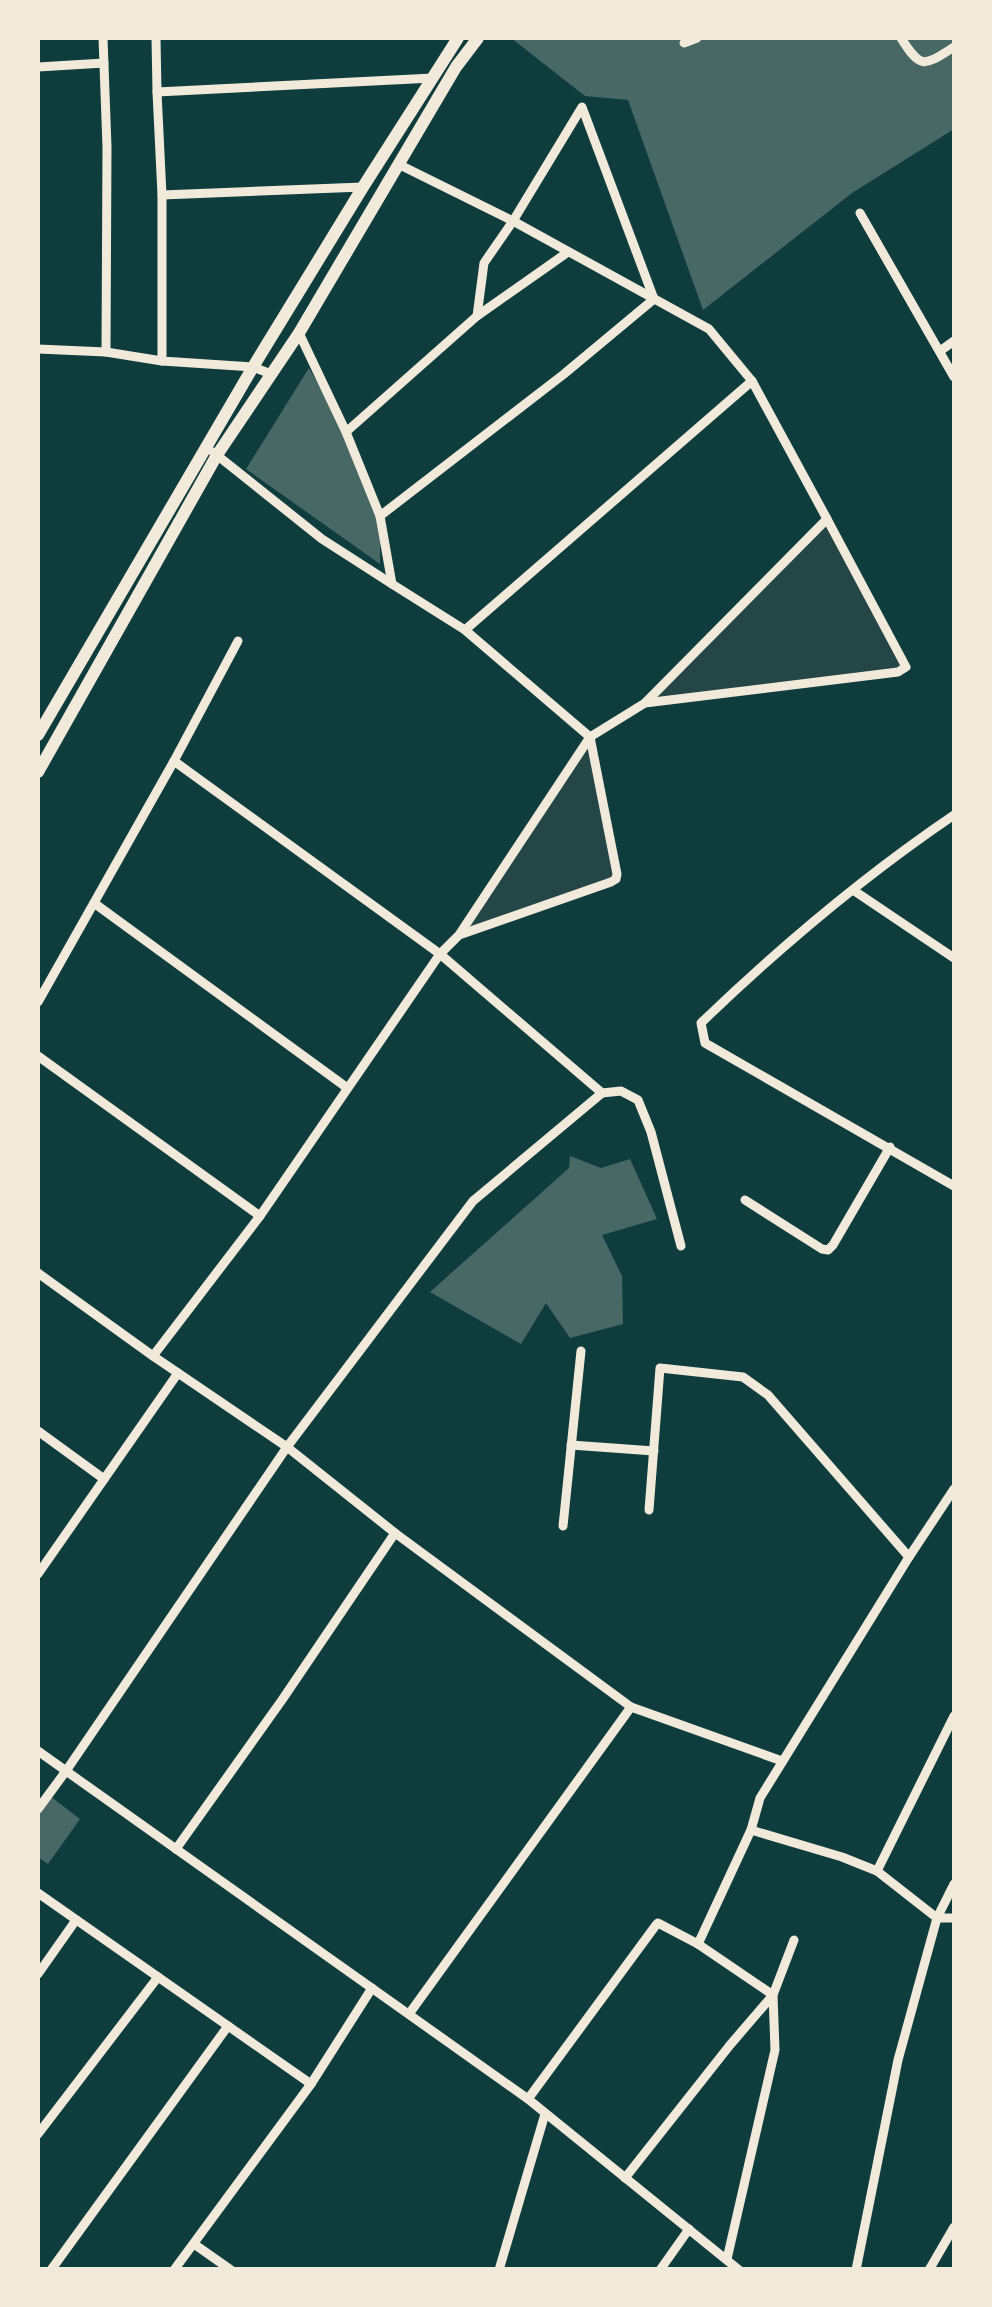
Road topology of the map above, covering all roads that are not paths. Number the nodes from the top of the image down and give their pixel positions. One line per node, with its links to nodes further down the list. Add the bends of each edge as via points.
1 (102, 38): 9 (street)
2 (156, 38): 12 (street)
3 (458, 38): 11 (main road)
4 (478, 38): 13 (main road)
5 (697, 38): 7 (street)
6 (901, 38): 8 (street, via 923,62)
7 (684, 43)
8 (954, 47)
9 (104, 63): 10 (street); 25 (street)
10 (38, 67)
11 (433, 78): 12 (street); 14 (main road)
12 (157, 92): 15 (street)
13 (400, 165): 17 (street); 21 (main road)
14 (363, 187): 15 (street); 27 (main road)
15 (162, 194): 26 (street)
16 (860, 213): 24 (street)
17 (512, 221): 18 (street); 19 (street, via 582,107); 20 (street, via 484,263)
18 (568, 252): 19 (street); 20 (street)
19 (654, 299): 30 (street, via 708,329); 33 (street)
20 (478, 316): 31 (street)
21 (299, 333): 28 (main road); 31 (street)
22 (954, 342): 24 (street)
23 (38, 349): 25 (street)
24 (940, 351): 29 (street)
25 (106, 352): 26 (street)
26 (162, 361): 27 (street)
27 (253, 367): 28 (street); 32 (main road)
28 (271, 374): 32 (main road)
29 (954, 377)
30 (752, 382): 34 (street); 36 (street)
31 (346, 432): 33 (street)
32 (211, 451): 35 (street); 39 (main road); 42 (main road)
33 (380, 516): 35 (street)
34 (827, 519): 38 (street); 38 (street, via 906,667)
35 (392, 584): 36 (street)
36 (465, 630): 40 (street)
37 (238, 641): 41 (street)
38 (645, 703): 40 (street)
39 (38, 735)
40 (590, 738): 46 (street); 46 (street, via 616,879)
41 (174, 761): 45 (street); 47 (street)
42 (38, 772)
43 (954, 816): 44 (street)
44 (852, 890): 48 (street); 53 (street, via 750,976 701,1023 702,1032 705,1043)
45 (94, 902): 49 (street); 51 (street)
46 (459, 935): 47 (street)
47 (440, 954): 51 (street); 52 (street)
48 (954, 958)
49 (38, 1002)
50 (38, 1056): 56 (street)
51 (346, 1088): 56 (street)
52 (602, 1093): 57 (street, via 621,1091 638,1100); 64 (street, via 473,1201)
53 (890, 1148): 54 (street); 55 (street, via 828,1250)
54 (954, 1186)
55 (745, 1200)
56 (260, 1216): 60 (street)
57 (681, 1246)
58 (38, 1273): 60 (street)
59 (581, 1351): 63 (street)
60 (153, 1356): 61 (street)
61 (178, 1373): 64 (street); 66 (street)
62 (38, 1431): 66 (street)
63 (572, 1445): 65 (street); 69 (street)
64 (287, 1447): 70 (street); 77 (street)
65 (654, 1451): 68 (street); 71 (street, via 660,1368 744,1377 768,1395)
66 (104, 1479): 72 (street)
67 (954, 1489): 71 (street)
68 (648, 1510)
69 (563, 1526)
70 (395, 1533): 73 (street); 80 (street)
71 (908, 1556): 76 (street)
72 (38, 1574)
73 (631, 1707): 76 (street); 93 (street)
74 (954, 1716): 81 (street)
75 (38, 1751): 77 (street)
76 (782, 1761): 79 (street)
77 (66, 1771): 78 (street); 80 (street)
78 (38, 1810)
79 (751, 1830): 81 (street); 88 (street)
80 (176, 1849): 91 (street)
81 (877, 1872): 84 (street)
82 (954, 1884): 84 (street)
83 (38, 1892): 86 (street)
84 (936, 1918): 85 (street); 110 (street, via 898,2060)
85 (954, 1918)
86 (76, 1920): 89 (street); 90 (street)
87 (794, 1940): 92 (street)
88 (698, 1944): 92 (street); 96 (street, via 658,1923)
89 (38, 1974)
90 (158, 1977): 94 (street); 98 (street)
91 (372, 1988): 93 (street); 95 (street)
92 (773, 1995): 99 (street); 103 (street, via 774,2050)
93 (409, 2014): 96 (street)
94 (228, 2026): 95 (street); 104 (street)
95 (311, 2084): 102 (street)
96 (528, 2099): 97 (street)
97 (545, 2114): 99 (street); 107 (street)
98 (38, 2134)
99 (625, 2178): 101 (street)
100 (954, 2227): 111 (street)
101 (688, 2229): 103 (street); 108 (street)
102 (194, 2244): 105 (street); 106 (street)
103 (727, 2259): 109 (street)
104 (51, 2270)
105 (174, 2270)
106 (231, 2270)
107 (499, 2270)
108 (660, 2270)
109 (739, 2270)
110 (856, 2270)
111 (929, 2270)

